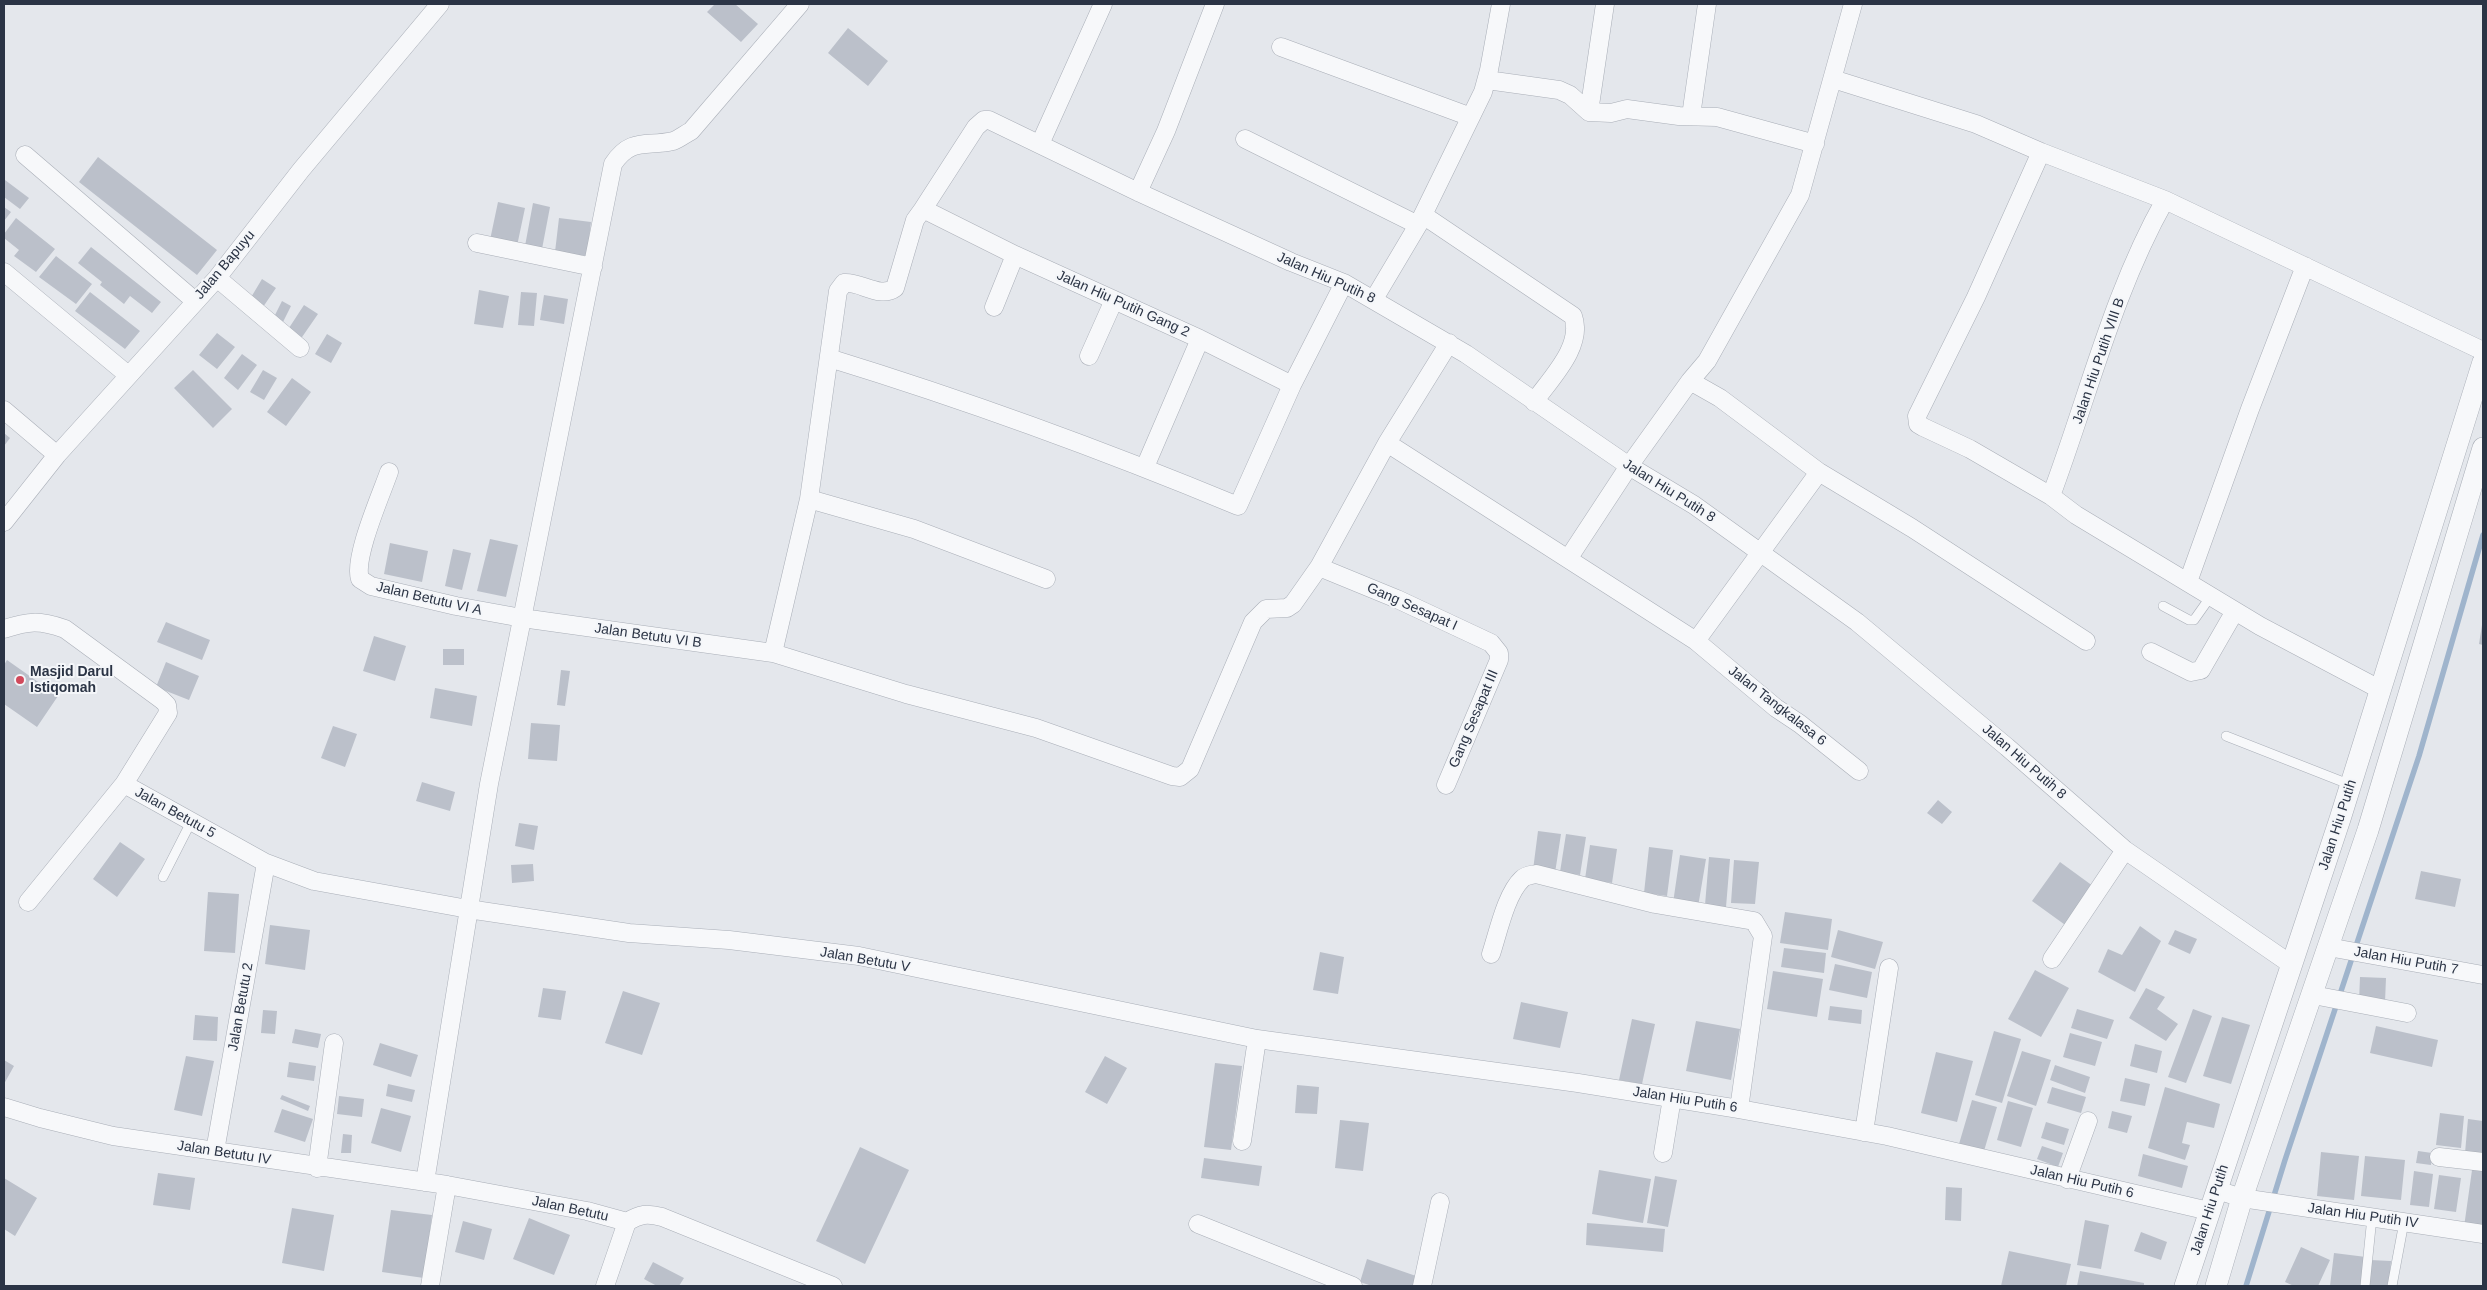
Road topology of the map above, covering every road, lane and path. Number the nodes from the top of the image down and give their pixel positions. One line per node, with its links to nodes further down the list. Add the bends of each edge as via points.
1 (440, 4): 29 (street, Jalan Bapuyu, via 301,170)
2 (800, 4): 26 (street, via 691,131 675,141 637,144 621,151 613,164)
3 (1103, 4): 16 (street)
4 (1215, 4): 20 (street, via 1166,131)
5 (1501, 4): 11 (street)
6 (1605, 4): 12 (street)
7 (1707, 4): 13 (street)
8 (1853, 4): 10 (street)
9 (1281, 47): 14 (street)
10 (1833, 79): 17 (street); 18 (street, via 1976,124)
11 (1487, 80): 12 (street, via 1559,90); 14 (street)
12 (1589, 112): 13 (street, via 1611,113 1626,109)
13 (1691, 116): 17 (street, via 1717,117)
14 (1471, 117): 23 (street)
15 (1245, 139): 23 (street)
16 (1040, 144): 20 (street, Jalan Hiu Putih 8); 22 (street, Jalan Hiu Putih 8, via 984,120 976,127)
17 (1815, 144): 43 (street, via 1800,196 1707,361)
18 (2041, 152): 21 (street); 54 (street, via 1976,297 1917,416 1918,424 1970,449)
19 (25, 155): 32 (street)
20 (1138, 192): 30 (street, Jalan Hiu Putih 8)
21 (2165, 200): 27 (street); 54 (street, Jalan Hiu Putih VIII B, via 2145,236 2120,297)
22 (923, 209): 25 (street, Jalan Hiu Putih Gang 2); 40 (street, via 915,220 895,288 882,292 852,282 844,283 838,291)
23 (1421, 220): 31 (street); 45 (street, via 1573,316 1577,327 1568,354)
24 (477, 243): 26 (street)
25 (1015, 255): 33 (street, Jalan Hiu Putih Gang 2); 34 (street)
26 (593, 266): 65 (street)
27 (2305, 266): 38 (street); 61 (street)
28 (4, 272): 42 (street)
29 (217, 278): 32 (street, Jalan Bapuyu); 37 (street)
30 (1344, 283): 31 (street, Jalan Hiu Putih 8); 44 (street)
31 (1374, 299): 36 (street, Jalan Hiu Putih 8)
32 (196, 300): 42 (street, Jalan Bapuyu)
33 (1114, 300): 35 (street, Jalan Hiu Putih Gang 2); 39 (street)
34 (994, 307)
35 (1200, 339): 44 (street, Jalan Hiu Putih Gang 2); 51 (street)
36 (1449, 343): 45 (street, Jalan Hiu Putih 8); 47 (street)
37 (300, 348)
38 (2483, 351)
39 (1089, 356)
40 (829, 358): 51 (street, via 956,397); 55 (street)
41 (2483, 362): 72 (street, Jalan Hiu Putih)
42 (128, 375): 48 (street, Jalan Bapuyu)
43 (1690, 381): 50 (street); 53 (street, via 1720,398)
44 (1292, 385): 51 (street, via 1238,506)
45 (1534, 402): 50 (street, Jalan Hiu Putih 8)
46 (4, 410): 48 (street)
47 (1387, 443): 58 (street, Jalan Tangkalasa 6); 59 (street)
48 (57, 455): 56 (street, Jalan Bapuyu)
49 (2482, 459): 80 (street, Jalan Hiu Putih)
50 (1629, 466): 57 (street, Jalan Hiu Putih 8, via 1694,505); 58 (street)
51 (1145, 467)
52 (389, 472): 65 (street, Jalan Betutu VI A, via 360,556 360,579 371,586)
53 (1819, 472): 57 (street); 68 (street)
54 (2050, 496): 61 (street)
55 (809, 499): 60 (street, via 914,528); 70 (street)
56 (4, 522)
57 (1762, 552): 67 (street); 81 (street, Jalan Hiu Putih 8, via 1857,622)
58 (1568, 559): 67 (street, Jalan Tangkalasa 6)
59 (1320, 568): 70 (street, Jalan Betutu VI B, via 1293,604 1286,608 1266,609 1253,622 1190,769 1180,777 1036,728 906,694); 71 (street, Gang Sesapat I, via 1397,599 1491,643)
60 (1046, 579)
61 (2188, 582): 62 (street)
62 (2211, 596): 63 (lane, via 2194,620); 64 (street)
63 (2163, 606)
64 (2235, 611): 69 (street, via 2201,670 2191,672); 72 (street)
65 (522, 618): 70 (street, Jalan Betutu VI B); 85 (street)
66 (4, 630): 75 (street, Jalan Betutu 5, via 30,621 65,628 167,706 168,713)
67 (1696, 641): 74 (street, Jalan Tangkalasa 6, via 1776,708)
68 (2086, 641)
69 (2152, 652)
70 (773, 653)
71 (1499, 653): 77 (street, Gang Sesapat III, via 1499,660)
72 (2381, 690): 76 (street, Jalan Hiu Putih)
73 (2226, 736): 76 (lane)
74 (1859, 770)
75 (124, 784): 79 (street, Jalan Betutu 5); 84 (street)
76 (2351, 784): 78 (street, Jalan Hiu Putih)
77 (1446, 785)
78 (2340, 819): 80 (street); 89 (street, Jalan Hiu Putih)
79 (191, 822): 82 (street, Jalan Betutu 5); 83 (lane)
80 (2368, 830): 86 (street, Jalan Hiu Putih)
81 (2125, 850): 88 (street); 89 (street, Jalan Hiu Putih 8)
82 (266, 863): 85 (street, Jalan Betutu 5, via 314,881); 102 (street, Jalan Betutu 2)
83 (164, 877)
84 (28, 902)
85 (468, 909): 94 (street, Jalan Betutu V, via 629,933 720,939 859,956); 108 (street)
86 (2328, 947): 91 (street, Jalan Hiu Putih 7); 92 (street, Jalan Hiu Putih)
87 (1491, 954): 98 (street, via 1510,898 1528,875 1536,874 1655,904 1754,921 1763,936)
88 (2052, 959)
89 (2292, 965): 110 (street, Jalan Hiu Putih)
90 (1889, 968): 100 (street)
91 (2483, 975)
92 (2313, 995): 93 (street); 111 (street, Jalan Hiu Putih)
93 (2407, 1014)
94 (1257, 1039): 96 (street, Jalan Hiu Putih 6); 101 (street)
95 (334, 1043): 106 (street)
96 (1672, 1098): 98 (street, Jalan Hiu Putih 6); 103 (street)
97 (4, 1107): 102 (street, Jalan Betutu IV, via 113,1136)
98 (1739, 1109): 100 (street, Jalan Hiu Putih 6)
99 (2088, 1121): 107 (street)
100 (1864, 1132): 107 (street, Jalan Hiu Putih 6)
101 (1242, 1141)
102 (215, 1151): 106 (street, Jalan Betutu IV)
103 (1663, 1153)
104 (2439, 1158): 105 (street)
105 (2483, 1162)
106 (317, 1168): 108 (street, Jalan Betutu IV)
107 (2067, 1179): 113 (street, Jalan Hiu Putih 6)
108 (425, 1182): 109 (street, Jalan Betutu IV)
109 (447, 1186): 115 (street, Jalan Betutu, via 587,1211); 119 (street)
110 (2217, 1190): 111 (street, Jalan Hiu Putih IV); 113 (street, Jalan Hiu Putih)
111 (2242, 1198): 114 (street, Jalan Hiu Putih IV); 125 (street, Jalan Hiu Putih)
112 (1440, 1202): 123 (street)
113 (2210, 1211): 124 (street, Jalan Hiu Putih)
114 (2372, 1218): 116 (street, Jalan Hiu Putih IV); 126 (lane)
115 (626, 1222): 120 (street, Jalan Betutu); 121 (street, via 638,1215 662,1217)
116 (2404, 1222): 118 (street, Jalan Hiu Putih IV); 127 (lane)
117 (1198, 1224): 122 (street)
118 (2483, 1234)
119 (430, 1286)
120 (605, 1286)
121 (833, 1286)
122 (1353, 1286)
123 (1422, 1286)
124 (2185, 1286)
125 (2216, 1286)
126 (2365, 1286)
127 (2392, 1286)

